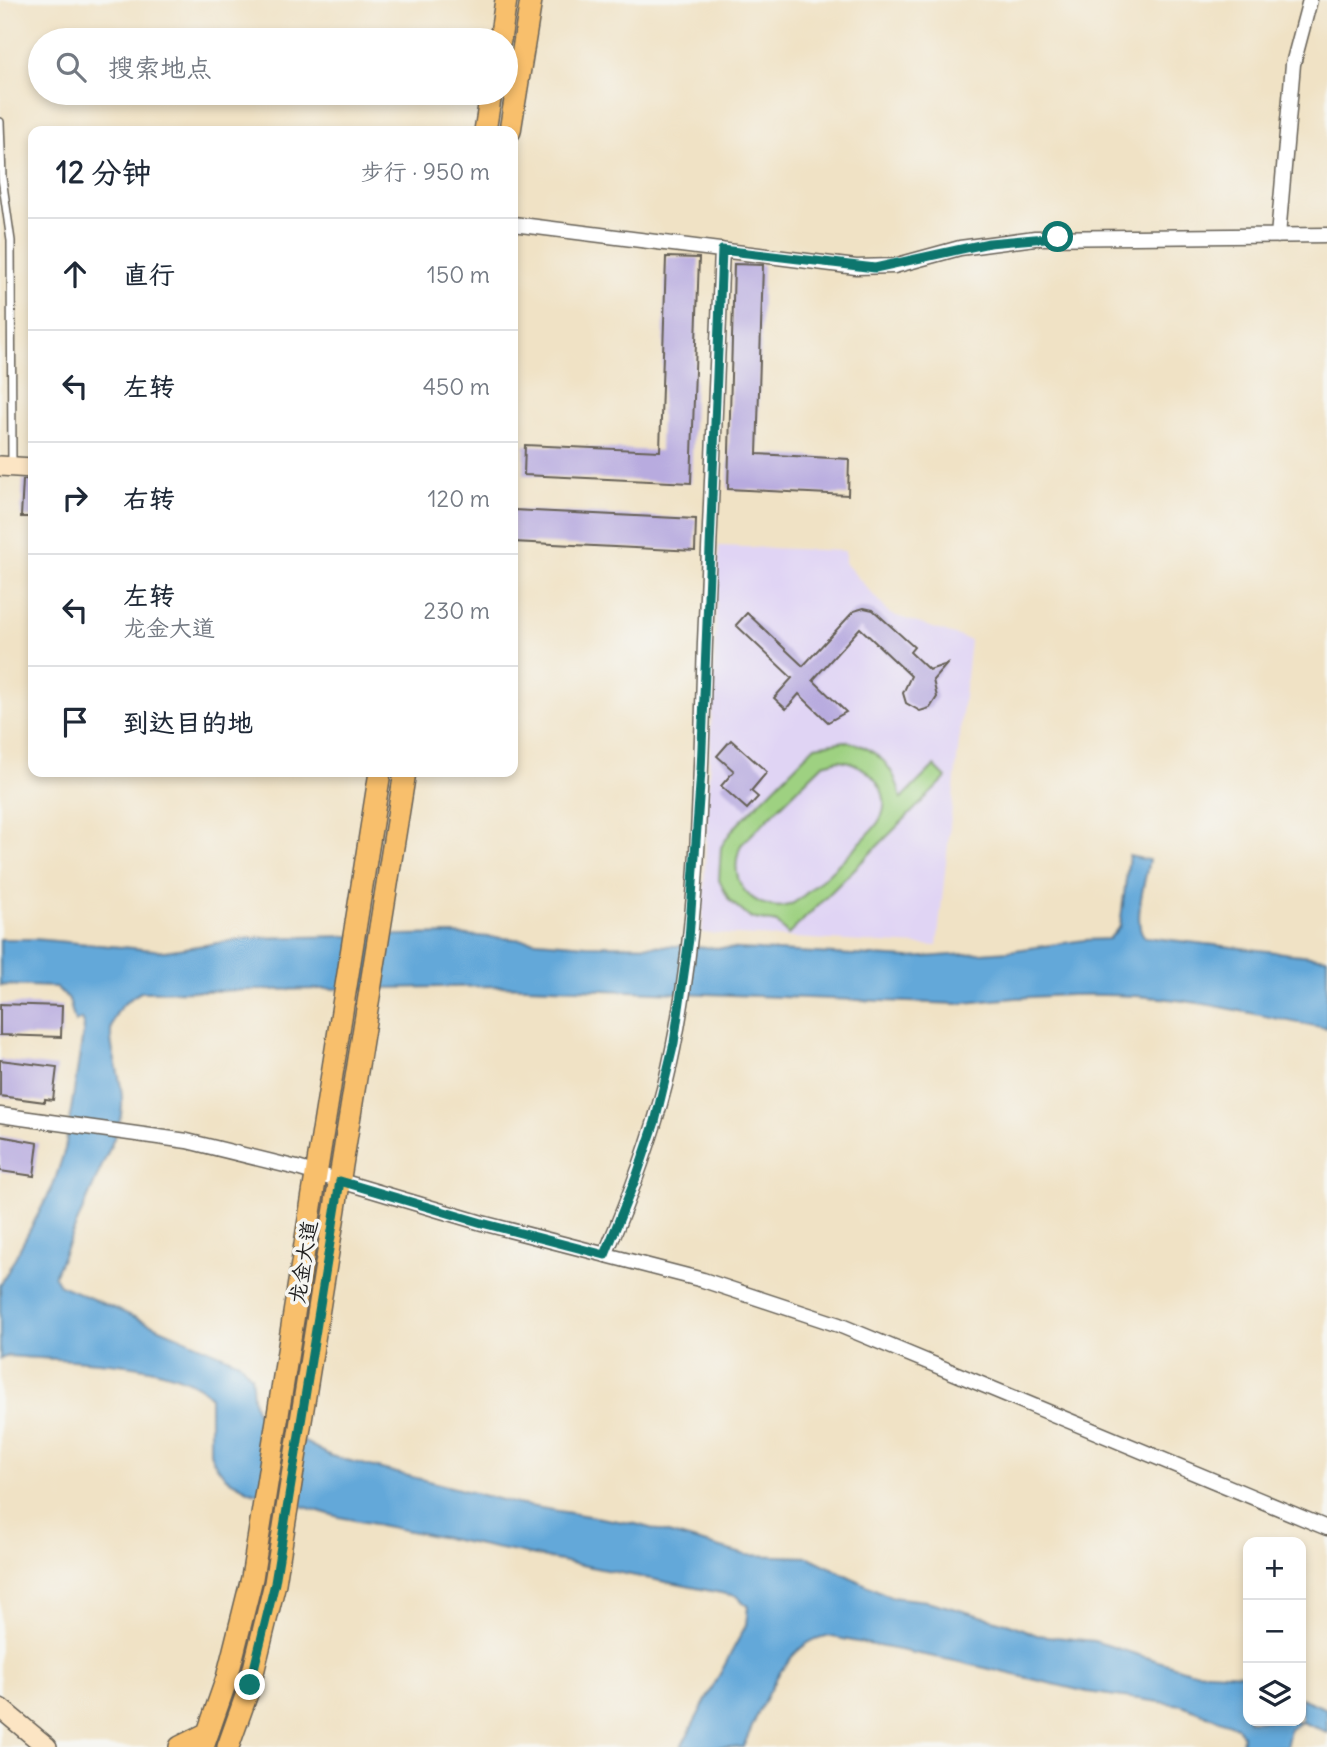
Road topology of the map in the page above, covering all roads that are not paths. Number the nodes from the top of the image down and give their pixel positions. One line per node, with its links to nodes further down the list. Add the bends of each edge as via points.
1 (506, 0): 4 (main road)
2 (531, 0): 5 (main road)
3 (1310, 0): 13 (street, via 1293,64)
4 (502, 28)
5 (518, 81)
6 (489, 105): 9 (main road)
7 (514, 105): 10 (main road)
8 (0, 122): 15 (lane, via 11,241)
9 (486, 126)
10 (511, 126)
11 (518, 225): 14 (street)
12 (1327, 234): 13 (street)
13 (1278, 236): 14 (street, via 1012,240 875,268)
14 (722, 250): 22 (street, via 701,771 689,939 655,1122)
15 (6, 466): 16 (main road)
16 (28, 468)
17 (379, 777): 20 (main road, 龙金大道)
18 (403, 777): 21 (main road, 龙金大道)
19 (0, 1115): 20 (street, via 187,1141)
20 (317, 1174): 21 (street); 25 (main road, 龙金大道, via 240,1628)
21 (340, 1181): 22 (street); 28 (main road, 龙金大道, via 263,1634)
22 (605, 1255): 23 (street, via 703,1279 800,1311)
23 (1327, 1528)
24 (0, 1708): 26 (main road)
25 (206, 1740): 27 (main road)
26 (47, 1747)
27 (180, 1747)
28 (229, 1747)

